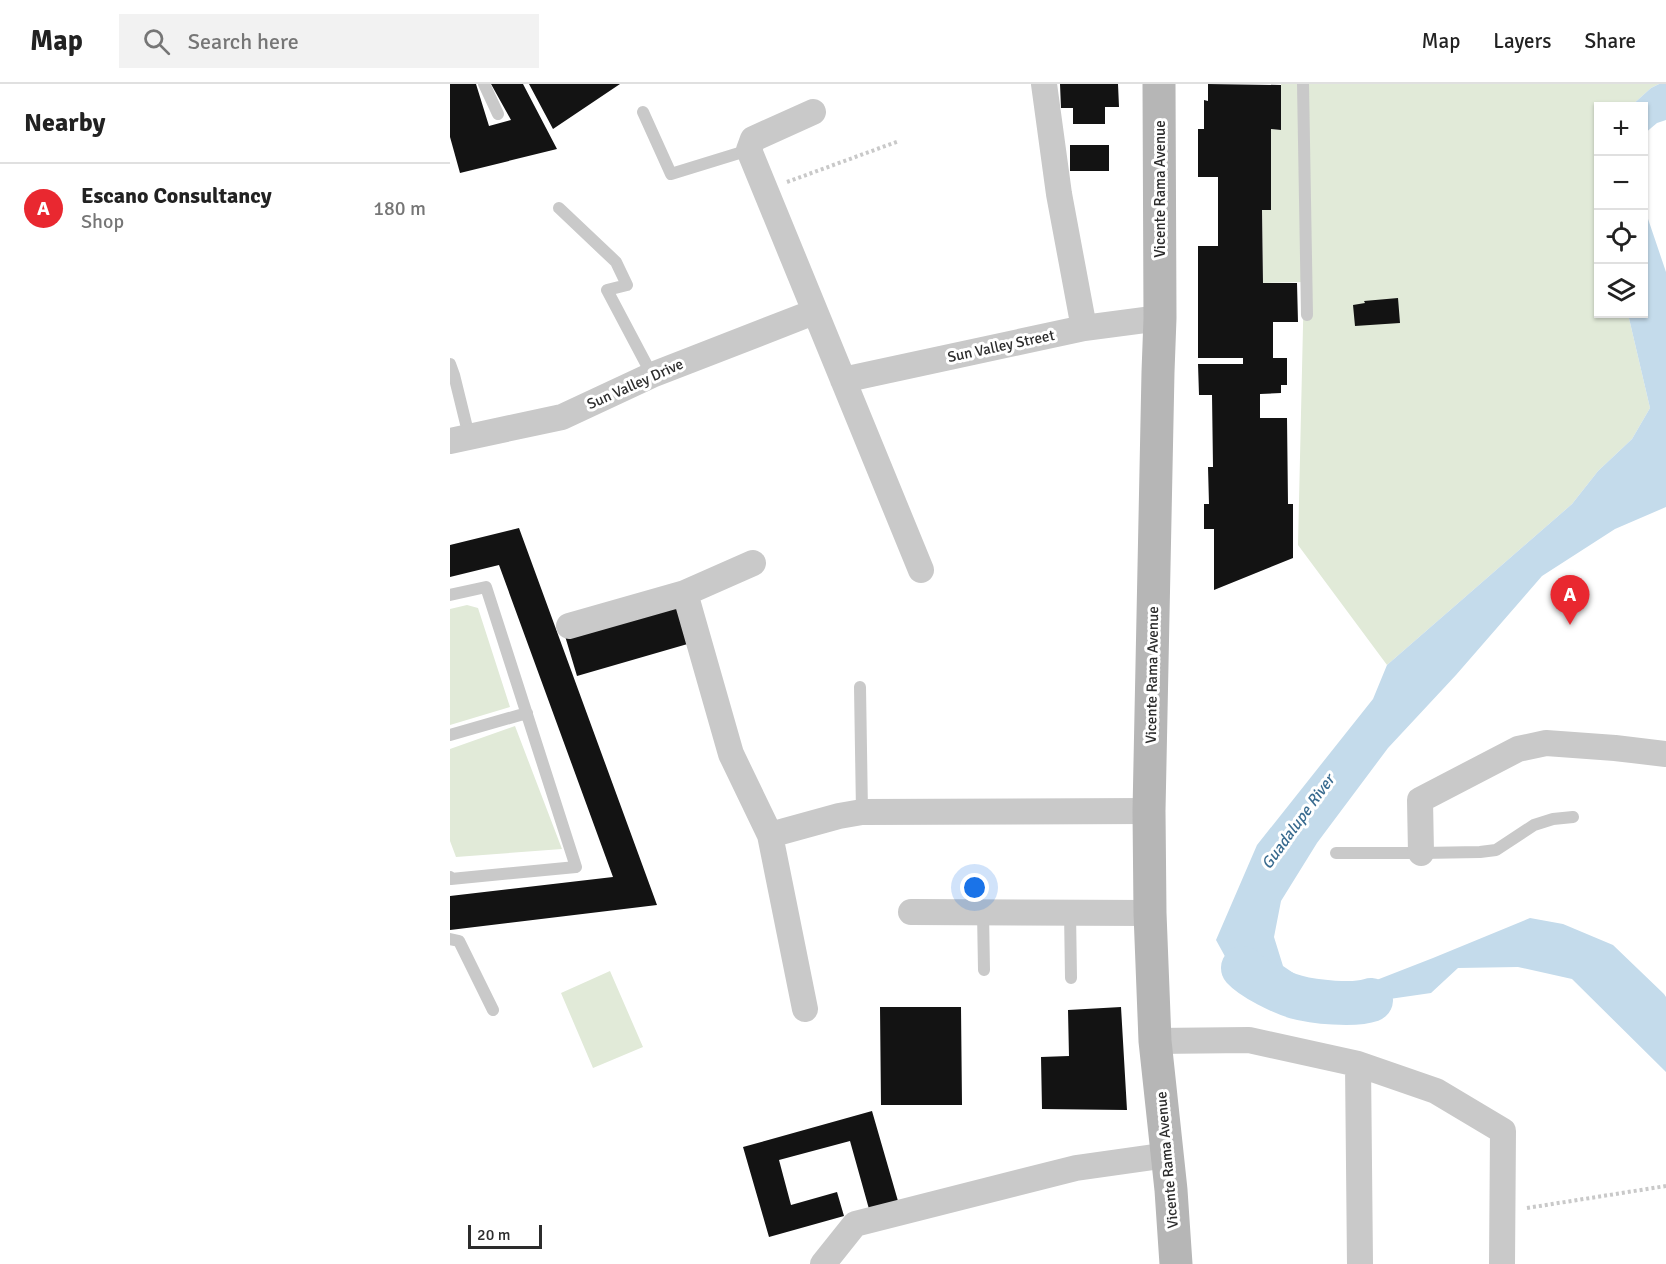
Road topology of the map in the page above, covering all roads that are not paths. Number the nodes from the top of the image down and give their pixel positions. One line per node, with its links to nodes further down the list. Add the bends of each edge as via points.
1 (484, 84): 7 (lane)
2 (1044, 84): 13 (street)
3 (1160, 84): 12 (main road, Vicente Rama Avenue)
4 (1303, 84): 11 (lane)
5 (643, 112): 8 (lane, via 671,174)
6 (813, 112): 8 (street, via 753,139)
7 (498, 114)
8 (748, 150): 10 (street)
9 (559, 208): 15 (lane, via 616,262 627,285 607,290)
10 (814, 312): 15 (street, Sun Valley Drive); 16 (street)
11 (1307, 315)
12 (1160, 318): 13 (street, Sun Valley Street); 27 (main road, Vicente Rama Avenue)
13 (1084, 328): 16 (street, Sun Valley Street)
14 (450, 364): 17 (lane)
15 (652, 375): 17 (street, Sun Valley Drive, via 562,417)
16 (843, 380): 19 (street)
17 (460, 439)
18 (753, 563): 20 (street)
19 (921, 570)
20 (686, 593): 22 (street); 30 (street, via 731,754)
21 (450, 595): 24 (lane, via 486,587)
22 (569, 626)
23 (860, 687): 28 (lane)
24 (527, 713): 25 (lane); 33 (lane, via 576,867)
25 (450, 735)
26 (1666, 754): 32 (street, via 1546,743 1518,749 1420,800)
27 (1149, 811): 28 (street); 37 (main road, Vicente Rama Avenue)
28 (862, 812): 30 (street)
29 (1573, 817): 32 (lane, via 1534,825 1496,850)
30 (770, 835): 41 (street)
31 (1336, 853): 32 (lane)
32 (1421, 853)
33 (450, 877)
34 (911, 912): 35 (street)
35 (983, 912): 36 (street); 39 (lane)
36 (1070, 912): 37 (street); 40 (lane)
37 (1150, 913): 43 (main road, Vicente Rama Avenue)
38 (450, 939): 42 (lane, via 459,941)
39 (984, 970)
40 (1071, 978)
41 (805, 1009)
42 (493, 1010)
43 (1155, 1041): 44 (street, via 1249,1040); 45 (main road, Vicente Rama Avenue)
44 (1358, 1064): 48 (street); 49 (street, via 1436,1091 1503,1131)
45 (1168, 1155): 46 (street, via 1076,1168 855,1224); 47 (main road, Vicente Rama Avenue)
46 (823, 1264)
47 (1176, 1264)
48 (1360, 1264)
49 (1502, 1264)

